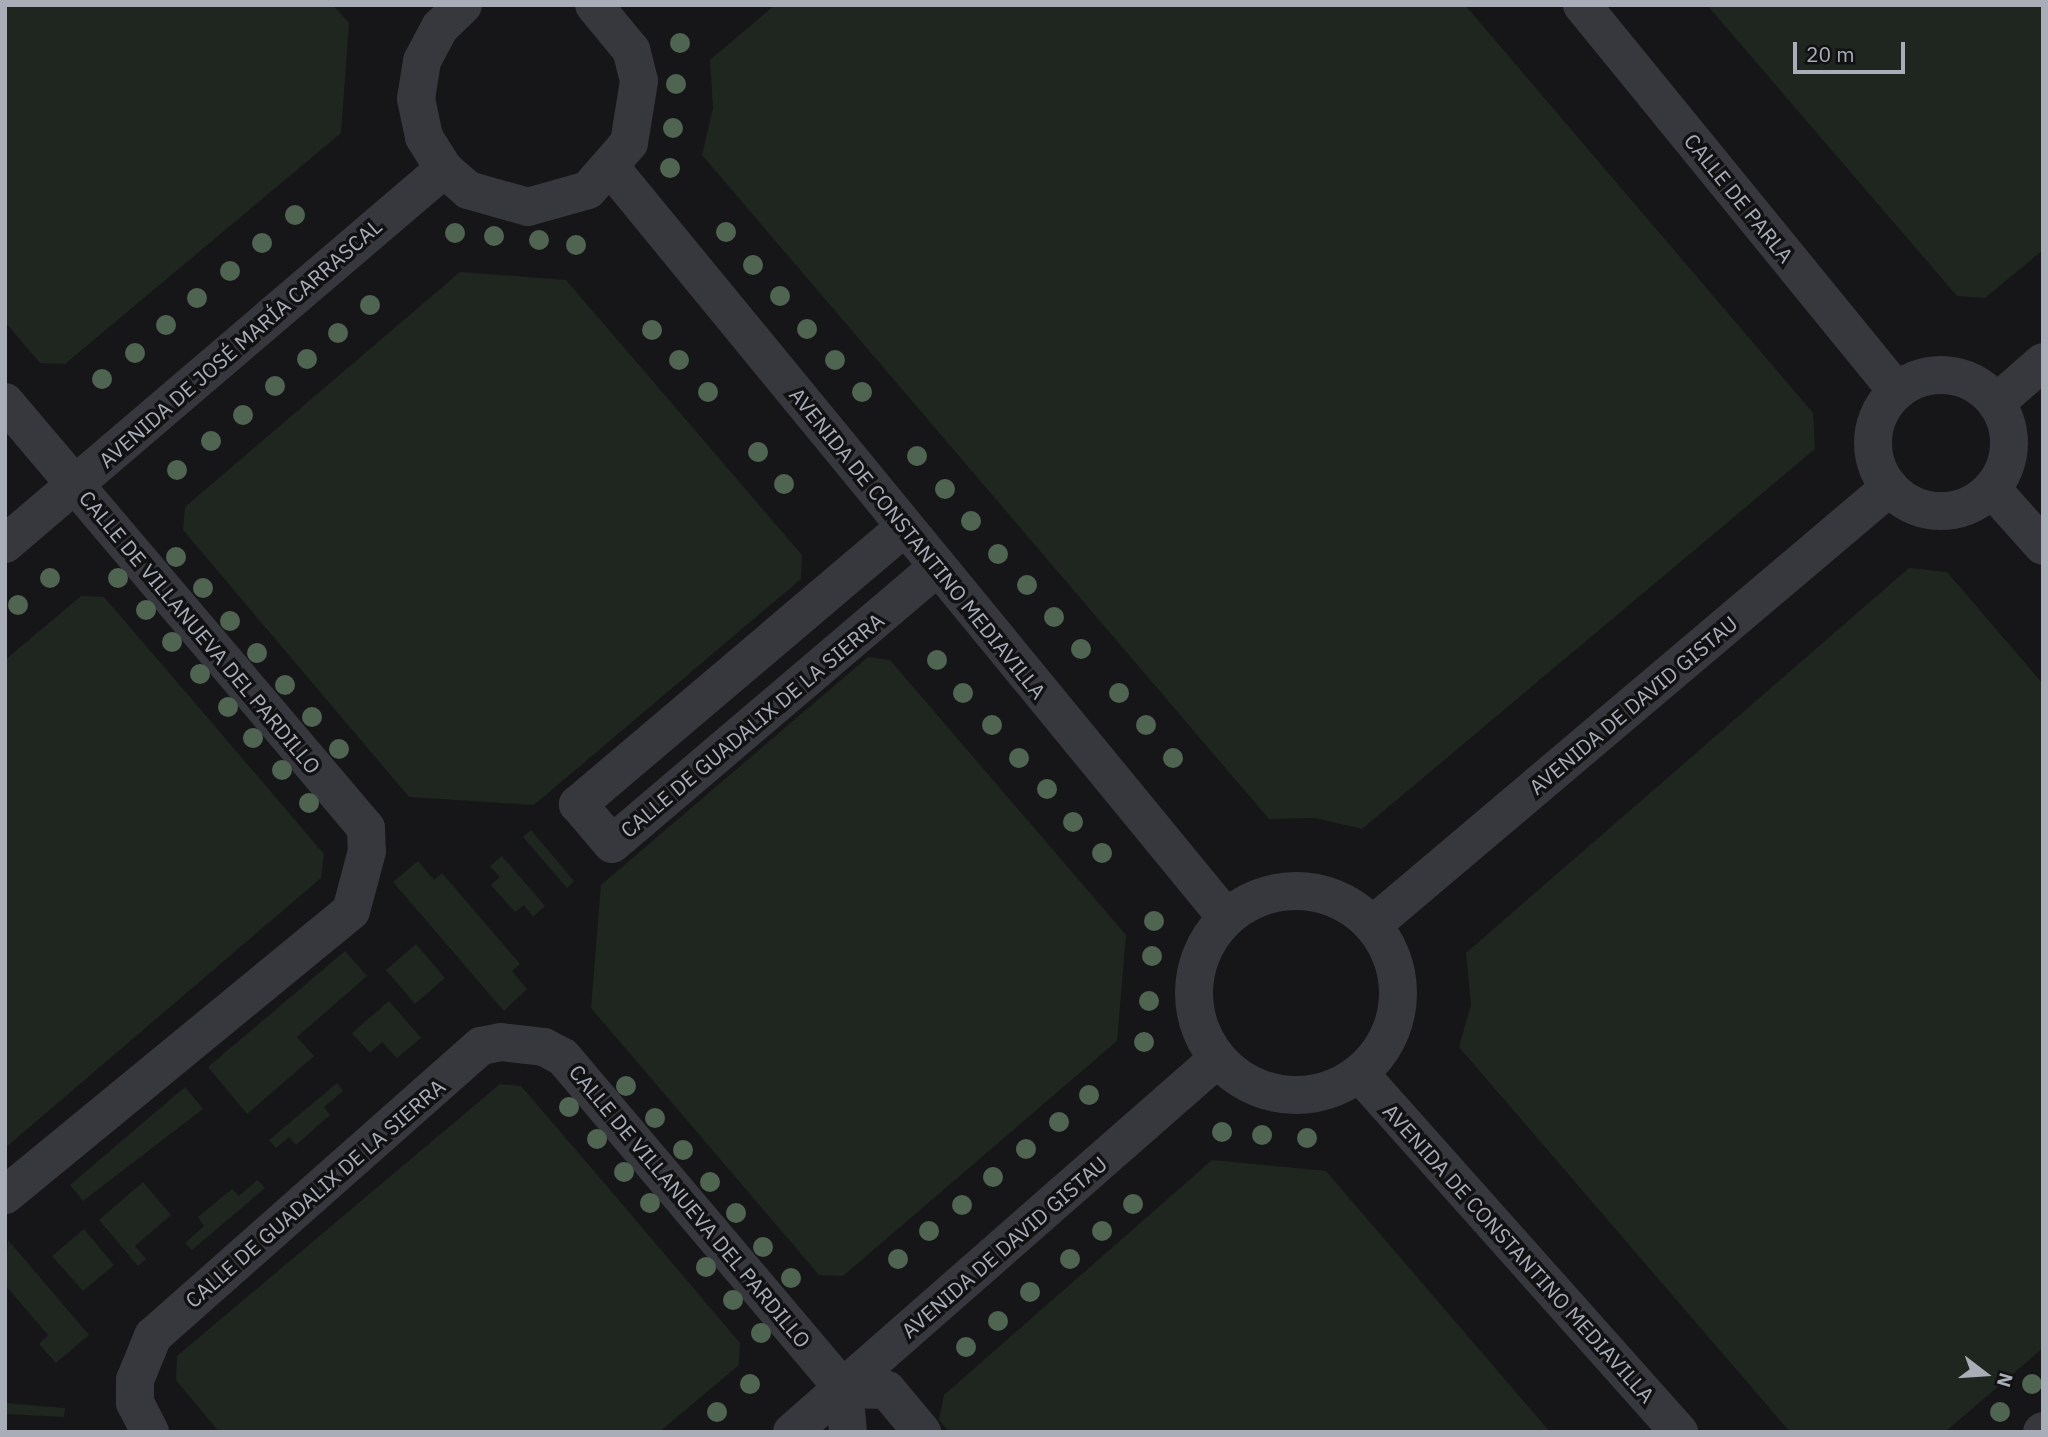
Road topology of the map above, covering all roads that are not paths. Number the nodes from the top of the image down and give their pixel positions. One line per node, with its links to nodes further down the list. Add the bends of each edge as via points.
1 (463, 5): 4 (street, via 440,27 422,61 416,99 424,137)
2 (1582, 5): 7 (street, CALLE DE PARLA)
3 (614, 11): 5 (street, via 639,81 632,132)
4 (444, 169): 5 (street, via 468,190 528,207 559,203); 10 (street, AVENIDA DE JOSÉ MARÍA CARRASCAL)
5 (612, 169): 13 (street, AVENIDA DE CONSTANTINO MEDIAVILLA)
6 (2043, 362): 9 (street)
7 (1897, 391): 9 (street, via 1921,379 1949,375 1967,380); 11 (street, via 1874,438)
8 (5, 402): 10 (street, CALLE DE VILLANUEVA DEL PARDILLO)
9 (1996, 403): 12 (street, via 2009,438 2002,474)
10 (76, 483): 14 (street, AVENIDA DE JOSÉ MARÍA CARRASCAL); 22 (street, CALLE DE VILLANUEVA DEL PARDILLO, via 366,828 366,872 351,911)
11 (1890, 488): 12 (street, via 1928,510 1974,503); 18 (street, AVENIDA DE DAVID GISTAU)
12 (1992, 489): 15 (street)
13 (905, 527): 16 (street, AVENIDA DE CONSTANTINO MEDIAVILLA); 16 (street, CALLE DE GUADALIX DE LA SIERRA, via 578,804 612,844)
14 (5, 544)
15 (2043, 546)
16 (938, 567): 17 (street, AVENIDA DE CONSTANTINO MEDIAVILLA)
17 (1224, 916): 18 (street, via 1275,894 1316,891); 20 (street, via 1208,939 1197,982 1198,1019)
18 (1376, 922): 21 (street, via 1397,976 1396,1016 1380,1052)
19 (523, 1042): 23 (street, CALLE DE VILLANUEVA DEL PARDILLO, via 563,1057); 24 (street, CALLE DE GUADALIX DE LA SIERRA, via 481,1046 153,1336 135,1380 135,1403)
20 (1215, 1061): 21 (street, via 1239,1084 1278,1096 1315,1094); 23 (street, AVENIDA DE DAVID GISTAU)
21 (1360, 1074): 28 (street, AVENIDA DE CONSTANTINO MEDIAVILLA)
22 (5, 1195)
23 (844, 1388): 25 (street, AVENIDA DE DAVID GISTAU); 26 (street); 27 (street, via 887,1390)
24 (150, 1432)
25 (792, 1432)
26 (848, 1432)
27 (922, 1432)
28 (1679, 1432)

